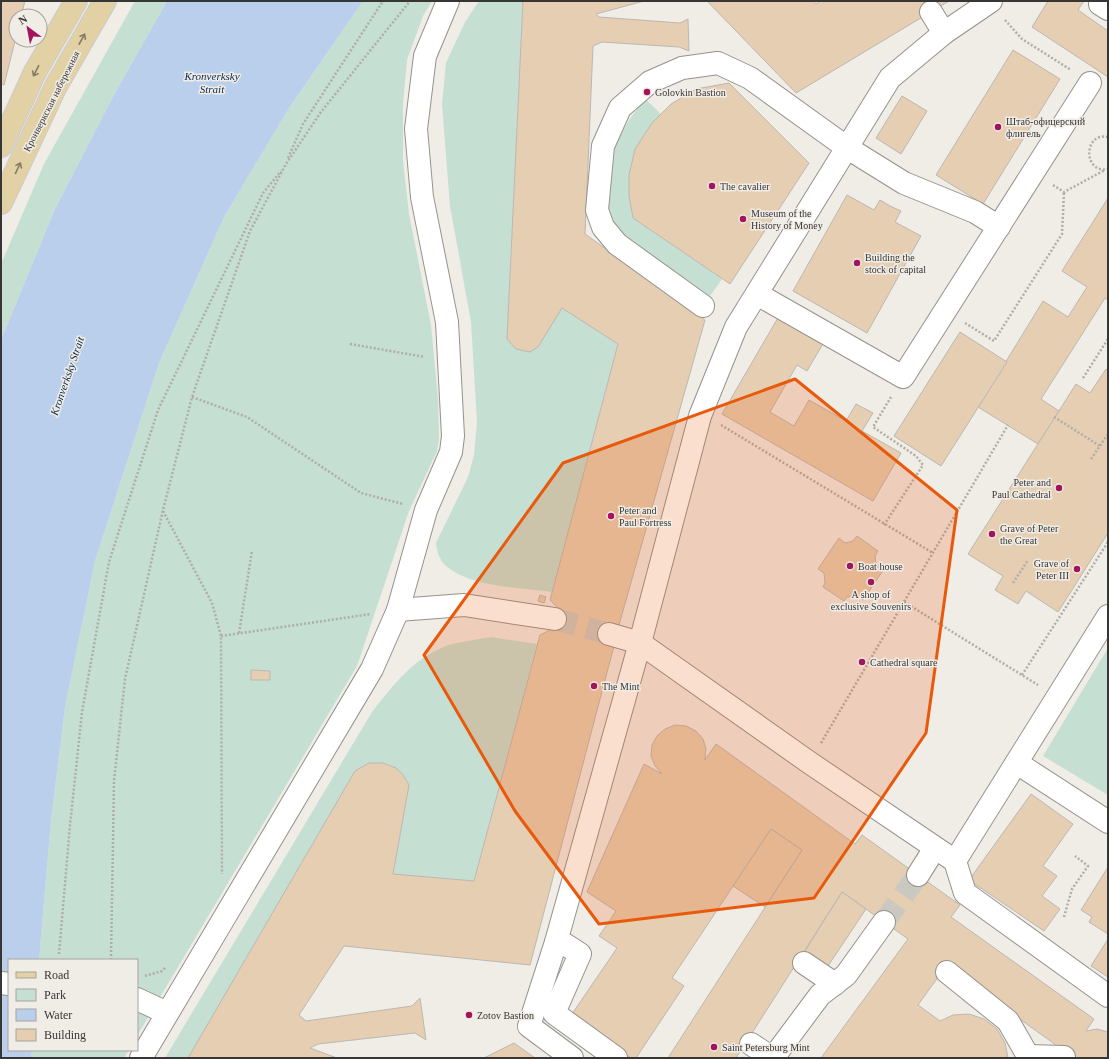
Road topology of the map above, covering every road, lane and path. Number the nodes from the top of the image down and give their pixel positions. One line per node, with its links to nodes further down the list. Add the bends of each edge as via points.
1 (76, 1): 11 (main road, one-way to 11, via 35,72)
2 (105, 1): 17 (main road, Кронверкская набережная, one-way to 2, via 56,86)
3 (383, 1): 13 (path, via 303,124)
4 (410, 1): 13 (path, via 321,112)
5 (448, 1): 24 (lane, via 425,56 416,129 422,197 447,322)
6 (997, 9): 8 (lane); 9 (path, via 1022,39)
7 (931, 12): 8 (lane)
8 (944, 33): 12 (lane, via 890,78)
9 (1090, 82): 15 (lane)
10 (1108, 137): 14 (path, via 1097,138 1089,150 1092,164)
11 (1, 146)
12 (846, 147): 18 (lane, via 904,183 975,212); 19 (lane); 20 (lane, via 750,78 718,63 682,68 650,82 620,108 603,146 597,210 603,227 616,244)
13 (286, 164): 27 (path, via 250,231); 64 (path, via 263,194 158,410 108,562 82,712)
14 (1107, 170): 16 (path)
15 (1033, 172): 16 (path); 18 (lane)
16 (1064, 192): 21 (path, via 1062,234 994,341)
17 (1, 203)
18 (999, 227): 21 (lane)
19 (757, 294): 25 (lane); 50 (lane, via 736,327 700,416)
20 (703, 306)
21 (946, 310): 25 (lane)
22 (1108, 339): 26 (path)
23 (350, 344): 24 (path)
24 (450, 361): 43 (lane, via 453,436 451,452 426,510)
25 (903, 377): 36 (path, via 873,427 916,456 923,465)
26 (1083, 378)
27 (192, 397): 34 (path, via 247,417 361,494); 35 (path)
28 (1054, 417): 32 (path)
29 (716, 422): 36 (path)
30 (1008, 425): 39 (path)
31 (1108, 434): 32 (path)
32 (1100, 446): 33 (path)
33 (1092, 459)
34 (408, 505)
35 (163, 510): 49 (path, via 212,603); 65 (path, via 125,680 114,781)
36 (884, 525): 39 (path)
37 (1108, 542): 51 (path)
38 (252, 551): 47 (path)
39 (933, 553): 42 (path)
40 (1028, 560): 41 (path)
41 (1013, 583)
42 (904, 602): 51 (path); 53 (path)
43 (398, 610): 46 (lane, via 464,605); 73 (lane, via 372,669)
44 (367, 615): 47 (path)
45 (1108, 616): 52 (lane)
46 (555, 619)
47 (239, 634): 49 (path)
48 (609, 634): 50 (lane)
49 (221, 636): 60 (path, via 222,874)
50 (640, 643): 53 (lane); 63 (lane)
51 (1022, 675): 52 (path)
52 (1057, 697): 54 (lane)
53 (810, 763): 56 (lane)
54 (1016, 763): 55 (lane); 58 (lane)
55 (1108, 822)
56 (936, 848): 58 (lane); 59 (lane)
57 (1075, 856): 61 (path, via 1088,866 1072,889)
58 (955, 861): 71 (lane, via 965,893)
59 (918, 875)
60 (227, 880)
61 (1064, 917)
62 (884, 922): 70 (lane, via 846,975)
63 (556, 942): 78 (lane, via 529,1026); 79 (lane, via 580,954 554,1013)
64 (59, 954)
65 (111, 959)
66 (804, 963): 70 (lane)
67 (167, 966): 69 (path, via 162,972)
68 (947, 972): 75 (lane, via 1008,1022)
69 (138, 976)
70 (834, 984): 80 (lane, via 820,995)
71 (1108, 996)
72 (138, 999): 73 (lane)
73 (167, 1013): 77 (lane)
74 (751, 1044): 80 (lane)
75 (1027, 1057): 76 (lane)
76 (1064, 1057)
77 (141, 1058)
78 (572, 1058)
79 (616, 1058)
80 (772, 1058)

